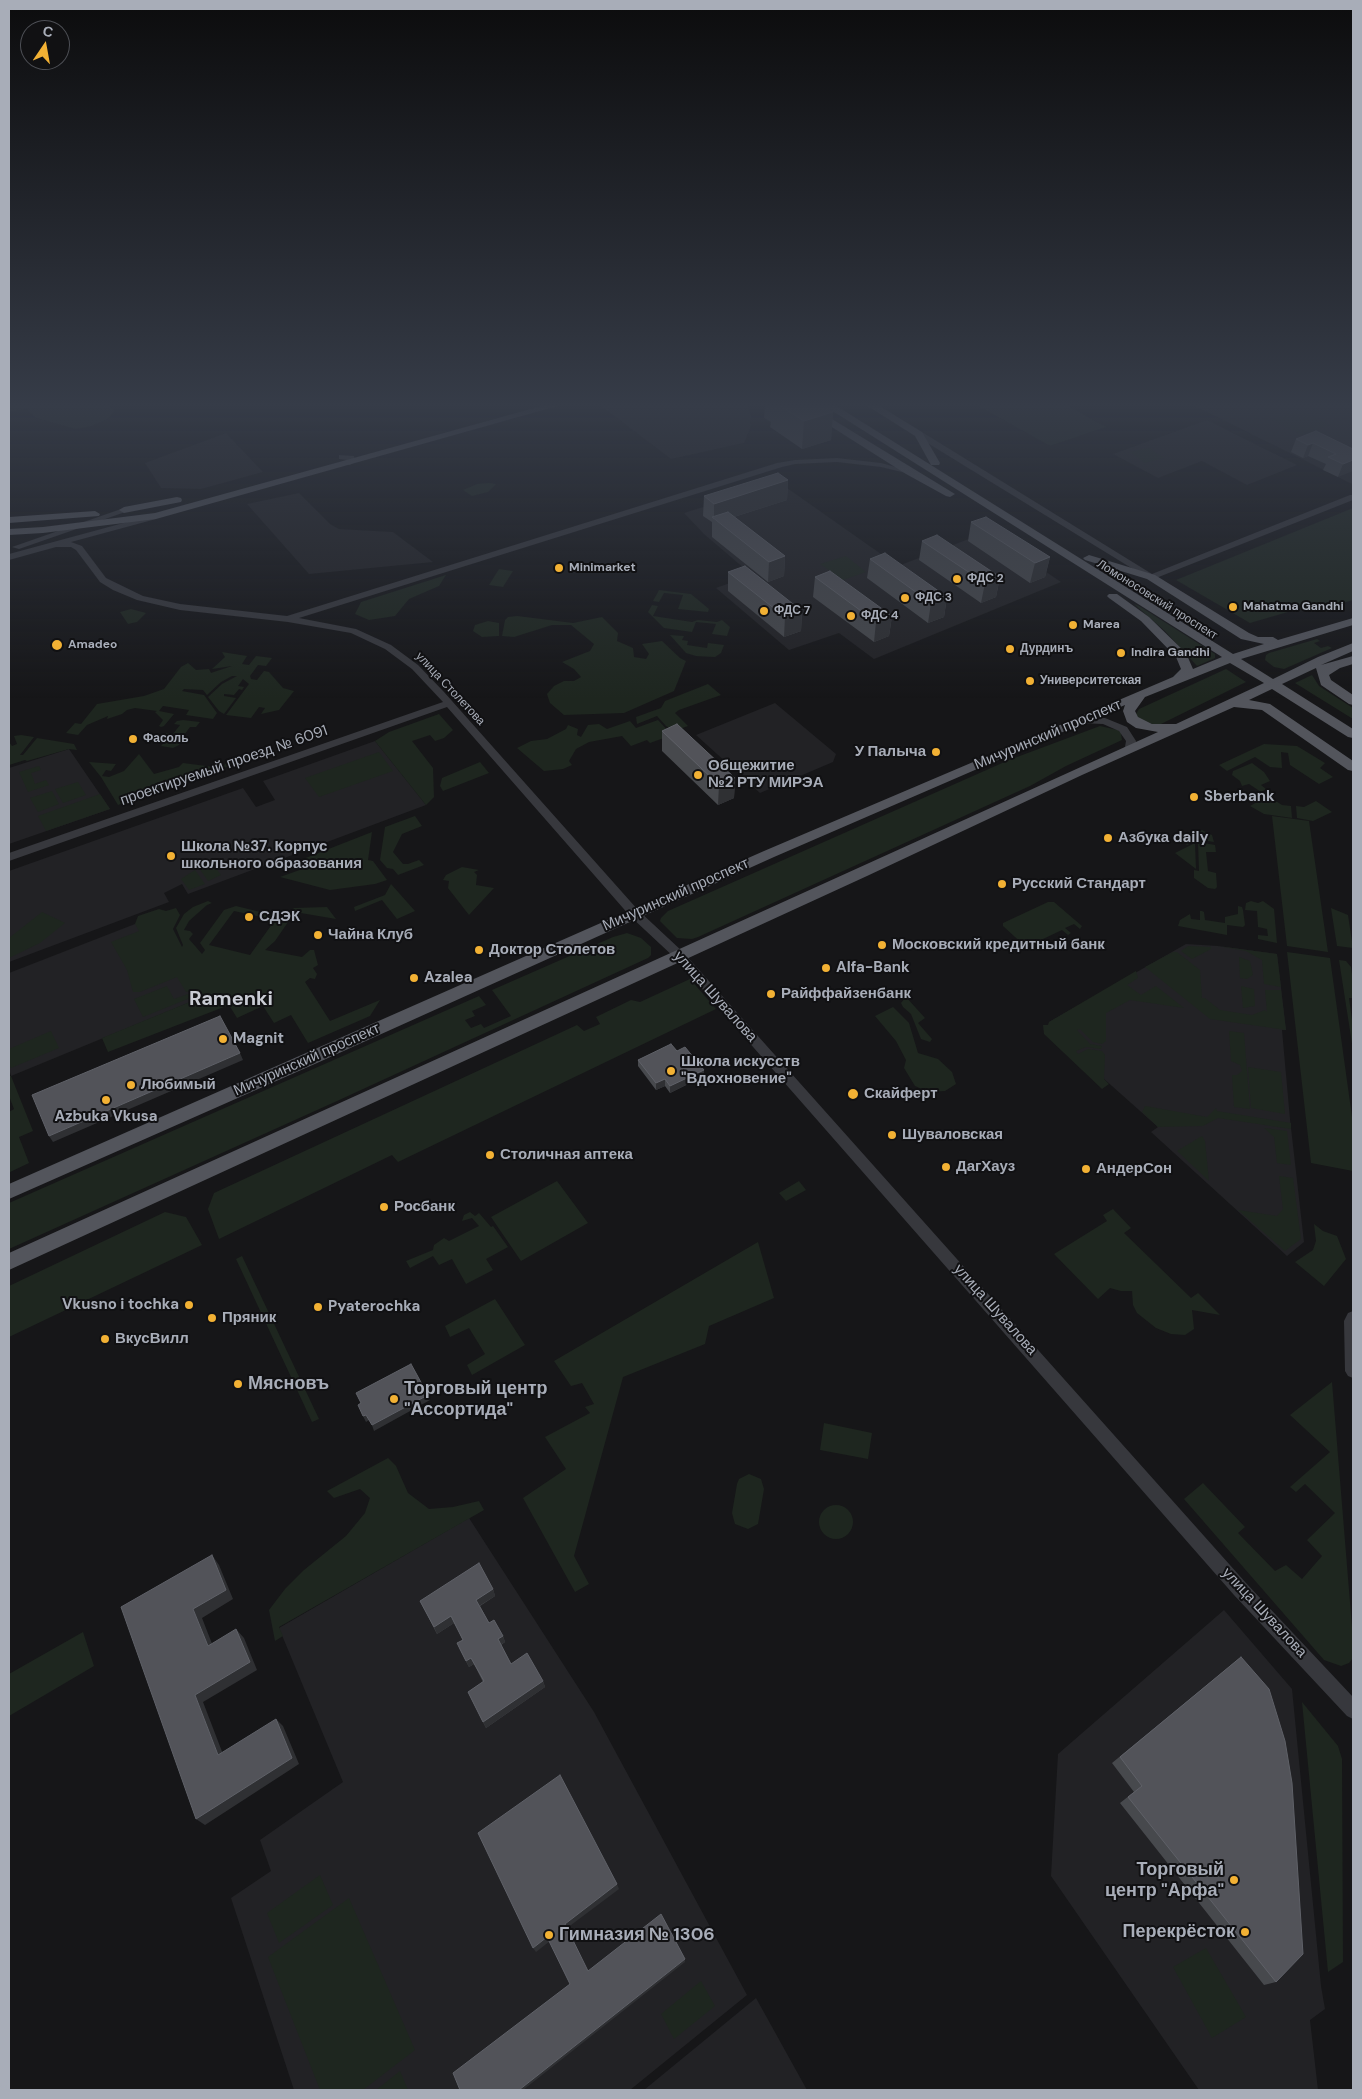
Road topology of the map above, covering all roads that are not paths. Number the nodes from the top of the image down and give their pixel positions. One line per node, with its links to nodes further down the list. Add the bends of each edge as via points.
1 (165, 503): 9 (main road)
2 (200, 503): 10 (main road)
3 (658, 503): 22 (street)
4 (966, 503): 21 (main road)
5 (985, 503): 23 (main road, Ломоносовский проспект)
6 (1000, 503): 19 (main road, Ломоносовский проспект)
7 (1031, 503): 20 (street)
8 (1338, 503): 20 (street)
9 (127, 510): 11 (main road); 12 (street)
10 (156, 516): 12 (main road); 14 (street)
11 (9, 520)
12 (72, 527): 13 (main road); 17 (street)
13 (9, 532)
14 (92, 534): 15 (street); 16 (street)
15 (55, 544): 16 (street); 18 (street)
16 (79, 548): 24 (street, улица Столетова, via 103,580 140,598 180,607)
17 (9, 550)
18 (9, 557)
19 (1090, 558): 20 (main road); 29 (main road, Ломоносовский проспект)
20 (1151, 577): 27 (main road, via 1245,636 1264,641)
21 (1102, 588): 23 (main road); 32 (main road, via 1145,619 1178,651 1187,668)
22 (342, 601): 24 (street); 26 (street, via 336,606 335,617)
23 (1168, 617): 29 (main road, Ломоносовский проспект)
24 (288, 619): 26 (street, улица Столетова)
25 (1353, 621): 27 (main road, Мичуринский проспект)
26 (354, 631): 36 (street, улица Столетова, via 396,652 415,667)
27 (1285, 641): 29 (main road, Мичуринский проспект)
28 (1353, 647): 33 (main road)
29 (1236, 656): 32 (main road, Мичуринский проспект); 33 (main road); 33 (main road, via 1258,675)
30 (1353, 660): 31 (main road)
31 (1334, 667): 33 (main road); 35 (main road, via 1322,674 1325,682)
32 (1178, 678): 34 (main road, Мичуринский проспект)
33 (1279, 682): 37 (main road); 39 (main road); 41 (main road)
34 (1141, 694): 38 (main road, Мичуринский проспект); 40 (main road, via 1129,711 1136,723 1151,728)
35 (1353, 701)
36 (448, 703): 44 (street, проектируемый проезд № 6091); 45 (street, улица Столетова)
37 (1229, 705): 40 (main road); 43 (main road, via 1263,706)
38 (1083, 721): 42 (street, via 1105,721 1123,729 1131,742); 45 (main road, Мичуринский проспект)
39 (1353, 723)
40 (1182, 726): 42 (main road)
41 (1353, 734)
42 (1126, 751): 46 (main road)
43 (1352, 767)
44 (9, 857)
45 (634, 914): 46 (street, улица Шувалова); 47 (main road, Мичуринский проспект)
46 (679, 955): 48 (main road); 51 (street, улица Шувалова, via 1240,1589)
47 (9, 1192)
48 (9, 1262)
49 (1353, 1318): 50 (street)
50 (1353, 1372)
51 (1353, 1710)

